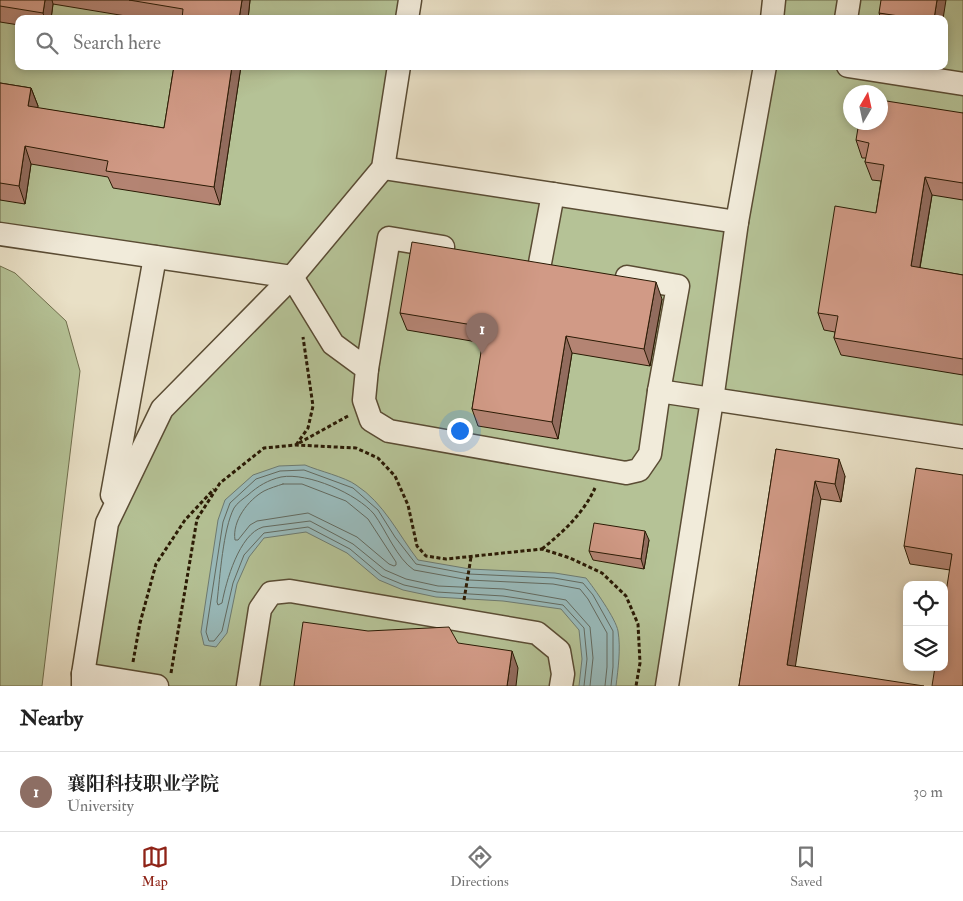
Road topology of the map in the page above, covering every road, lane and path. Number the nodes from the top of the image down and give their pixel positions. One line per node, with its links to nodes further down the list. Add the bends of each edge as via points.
1 (410, 0): 4 (lane)
2 (774, 0): 5 (lane)
3 (849, 0): 6 (lane)
4 (408, 15)
5 (772, 15)
6 (847, 15)
7 (398, 70): 11 (lane)
8 (764, 70): 13 (lane)
9 (874, 70): 10 (lane)
10 (963, 84)
11 (383, 168): 12 (lane); 19 (lane)
12 (553, 194): 13 (lane); 17 (lane)
13 (737, 222): 23 (lane)
14 (0, 234): 16 (lane)
15 (465, 251): 21 (lane, via 389,238)
16 (155, 257): 19 (lane); 29 (lane)
17 (541, 263)
18 (609, 274): 22 (lane, via 678,286)
19 (292, 277): 21 (lane, via 333,344); 29 (lane, via 162,409)
20 (302, 335): 26 (path, via 313,406 308,428)
21 (367, 369): 24 (lane)
22 (659, 391): 23 (lane); 27 (lane, via 650,454 639,470 626,473)
23 (712, 400): 25 (lane); 39 (lane)
24 (366, 406): 26 (path); 27 (lane, via 371,420 389,431)
25 (963, 437)
26 (296, 444): 28 (path, via 264,448); 31 (path, via 356,448 378,458 395,476 408,505 417,546 426,556 446,559)
27 (604, 469): 30 (path, via 591,496 567,528)
28 (220, 483): 34 (path, via 197,519); 35 (path, via 185,520 156,564)
29 (108, 523): 33 (lane)
30 (542, 549): 31 (path); 38 (path, via 602,573 626,596 638,624 640,662)
31 (471, 557): 32 (path)
32 (464, 602)
33 (83, 680): 35 (lane)
34 (164, 681): 35 (lane)
35 (129, 682)
36 (248, 686): 37 (lane, via 260,609 271,593 290,591 537,633 559,651 563,674)
37 (561, 686)
38 (636, 686)
39 (667, 686)

